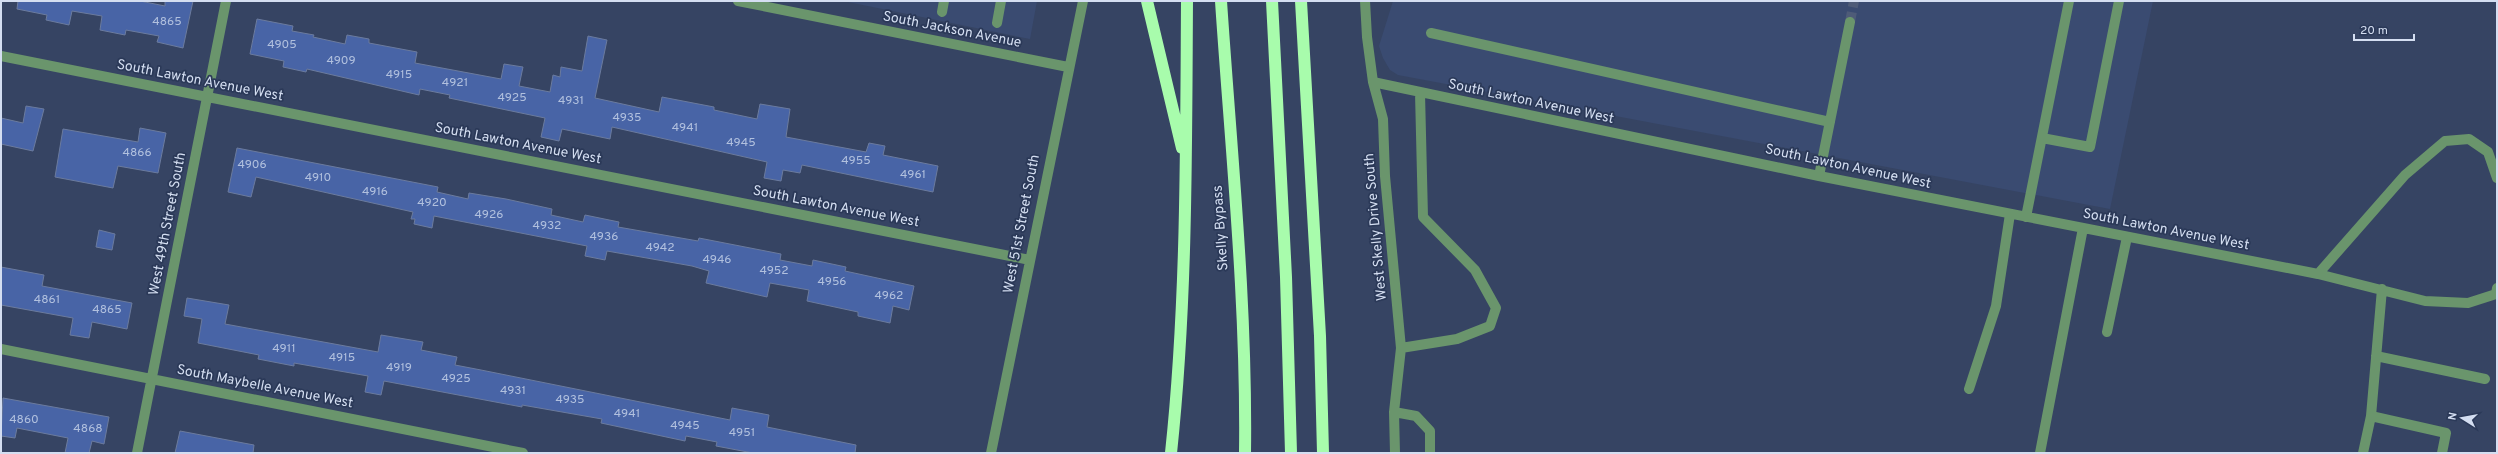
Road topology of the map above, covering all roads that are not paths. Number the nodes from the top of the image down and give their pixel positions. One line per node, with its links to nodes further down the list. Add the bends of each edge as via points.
1 (226, 1): 23 (street, West 49th Street South)
2 (738, 1): 14 (street, South Jackson Avenue)
3 (944, 1): 15 (street)
4 (1001, 1): 16 (street)
5 (1082, 1): 20 (street, West 51st Street South)
6 (1147, 1): 26 (highway)
7 (1187, 1): 26 (highway)
8 (1221, 1): 50 (highway, Skelly Bypass, via 1246,392)
9 (1272, 1): 51 (highway, via 1286,277)
10 (1301, 1): 52 (highway, via 1320,336)
11 (1365, 1): 21 (street, West Skelly Drive South)
12 (2070, 1): 25 (street)
13 (2119, 1): 25 (street, via 2090,147)
14 (758, 3): 20 (street, South Jackson Avenue)
15 (942, 12)
16 (997, 22)
17 (1850, 22): 24 (street)
18 (1431, 34): 24 (street)
19 (1, 56): 23 (street, South Lawton Avenue West)
20 (1068, 68): 33 (street, West 51st Street South)
21 (1374, 82): 22 (street, South Lawton Avenue West); 38 (street, West Skelly Drive South, via 1383,119 1385,176)
22 (1420, 93): 27 (street, South Lawton Avenue West); 38 (street, via 1423,217 1475,270 1496,308 1490,326 1457,339)
23 (208, 97): 33 (street, South Lawton Avenue West); 41 (street, West 49th Street South)
24 (1830, 122): 27 (street)
25 (2042, 138): 30 (street)
26 (1186, 166): 49 (highway, via 1177,396)
27 (1819, 176): 29 (street, South Lawton Avenue West)
28 (2497, 178): 34 (street, via 2488,152 2469,139 2444,141 2405,175)
29 (2010, 214): 30 (street, South Lawton Avenue West); 43 (street, via 1996,306)
30 (2026, 217): 31 (street, South Lawton Avenue West)
31 (2083, 228): 32 (street, South Lawton Avenue West); 55 (street)
32 (2127, 237): 34 (street, South Lawton Avenue West); 37 (street)
33 (1030, 260): 48 (street, West 51st Street South)
34 (2318, 274): 36 (street, South Lawton Avenue West)
35 (2497, 288): 36 (street, South Lawton Avenue West, via 2496,294 2468,303 2425,301)
36 (2382, 290): 40 (street)
37 (2107, 332)
38 (1400, 348): 44 (street, West Skelly Drive South)
39 (1, 349): 41 (street, South Maybelle Avenue West)
40 (2376, 356): 42 (street); 45 (street)
41 (152, 379): 46 (street, West 49th Street South); 47 (street, South Maybelle Avenue West)
42 (2485, 379)
43 (1969, 389)
44 (1394, 412): 53 (street, West Skelly Drive South); 54 (street, via 1416,416 1430,431)
45 (2371, 416): 56 (street); 57 (street, via 2446,433)
46 (137, 453)
47 (523, 453)
48 (991, 453)
49 (1171, 453)
50 (1245, 453)
51 (1291, 453)
52 (1323, 453)
53 (1395, 453)
54 (1430, 453)
55 (2040, 453)
56 (2363, 453)
57 (2442, 453)

